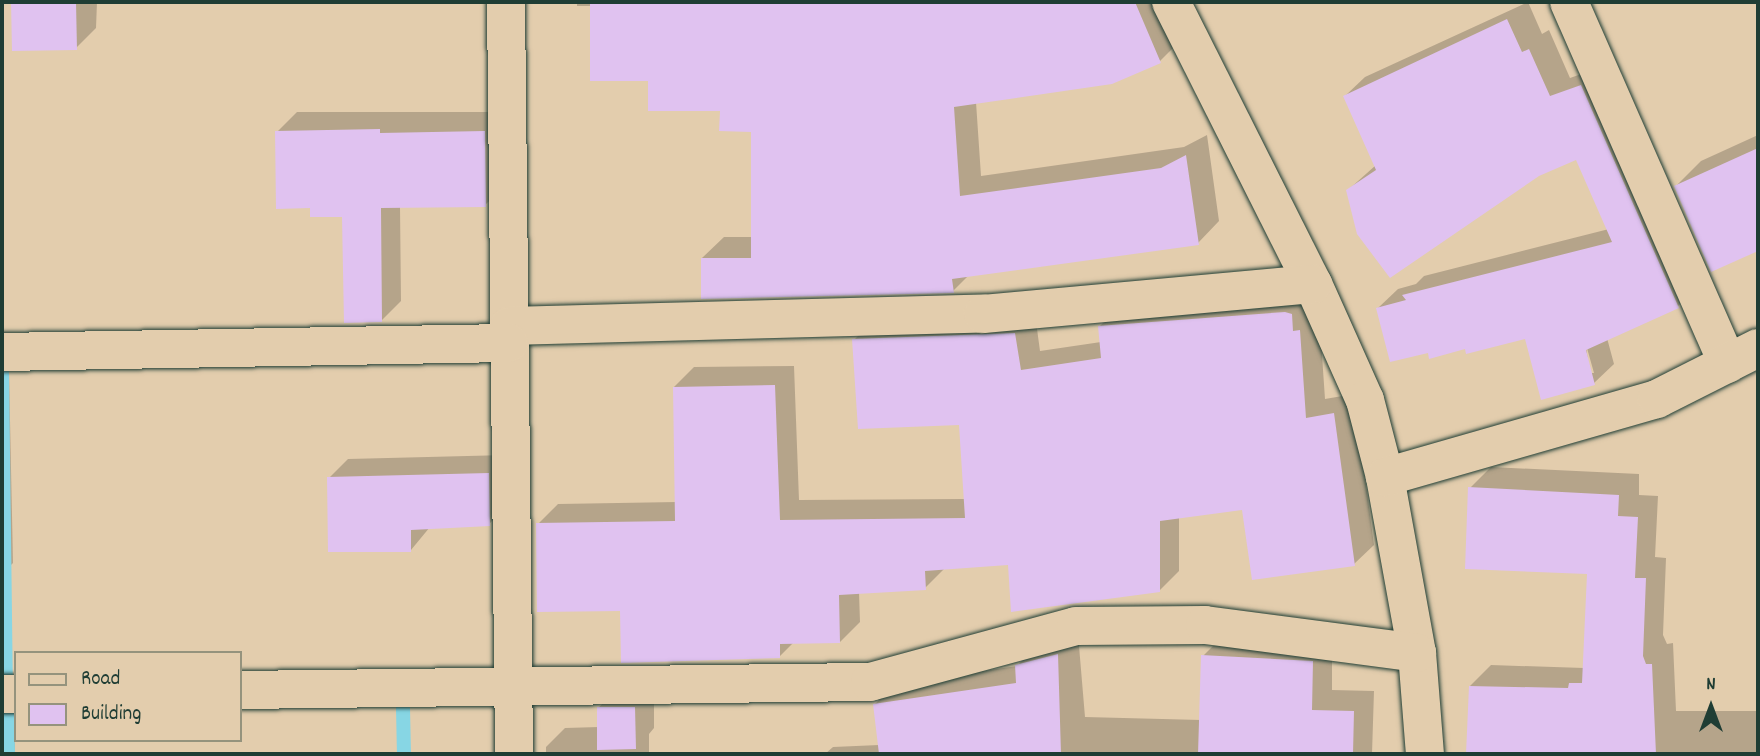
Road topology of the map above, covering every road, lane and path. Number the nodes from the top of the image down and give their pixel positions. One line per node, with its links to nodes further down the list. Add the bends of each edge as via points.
1 (506, 2): 5 (street)
2 (1171, 2): 4 (street)
3 (1569, 2): 7 (street)
4 (1313, 284): 5 (street, via 983,314); 8 (street, via 1365,400)
5 (509, 334): 6 (street); 10 (street)
6 (2, 352)
7 (1743, 356): 8 (street, via 1657,399)
8 (1385, 477): 9 (street)
9 (1417, 653): 10 (street, via 1206,625 1076,626 870,682); 13 (street)
10 (513, 685): 11 (street); 12 (street)
11 (242, 690)
12 (514, 754)
13 (1424, 754)

